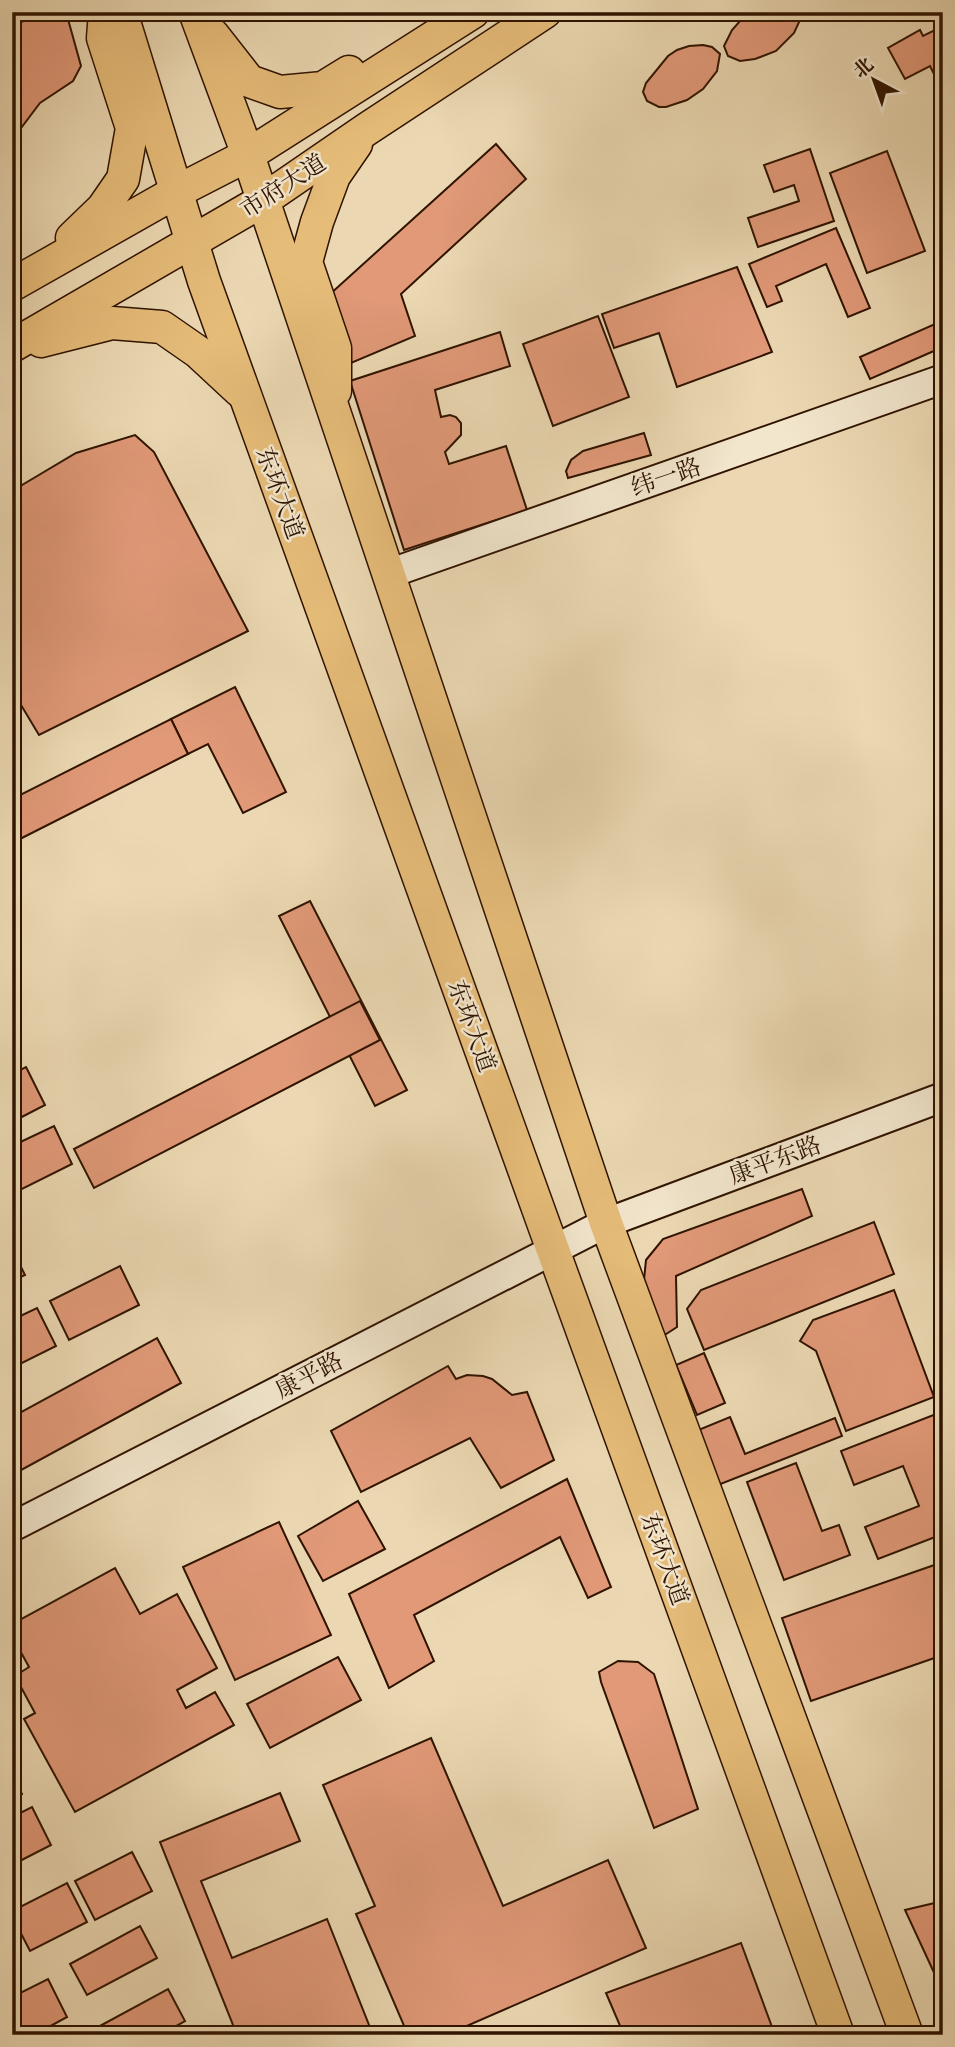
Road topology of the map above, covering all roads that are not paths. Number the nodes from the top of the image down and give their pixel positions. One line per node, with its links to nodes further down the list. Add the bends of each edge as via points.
1 (105, 12): 12 (main road, via 103,38 132,128 123,179 103,208)
2 (121, 12): 9 (main road, 东环大道)
3 (195, 12): 6 (main road, via 249,81 280,92 323,88 378,54); 8 (main road)
4 (473, 12): 6 (main road, 市府大道)
5 (545, 12): 7 (main road, 市府大道)
6 (431, 40): 8 (main road, 市府大道)
7 (367, 129): 10 (main road, 市府大道); 17 (main road, via 334,176 306,262 335,348)
8 (248, 155): 9 (main road, 市府大道); 10 (main road)
9 (176, 192): 11 (main road, 东环大道); 12 (main road, 市府大道)
10 (262, 201): 11 (main road, 市府大道); 17 (main road)
11 (192, 242): 14 (main road, 市府大道); 16 (main road, 东环大道)
12 (43, 267): 13 (main road, 市府大道)
13 (12, 285)
14 (12, 347): 16 (main road, via 112,323 162,327 198,352)
15 (943, 379): 18 (street, 纬一路)
16 (245, 396): 21 (main road, 东环大道)
17 (335, 417): 18 (main road)
18 (388, 574): 20 (main road)
19 (943, 1097): 20 (street, 康平东路)
20 (606, 1223): 21 (street, 康平路); 24 (main road)
21 (553, 1250): 22 (street, 康平路); 23 (main road, 东环大道)
22 (12, 1527)
23 (838, 2035)
24 (907, 2035)

